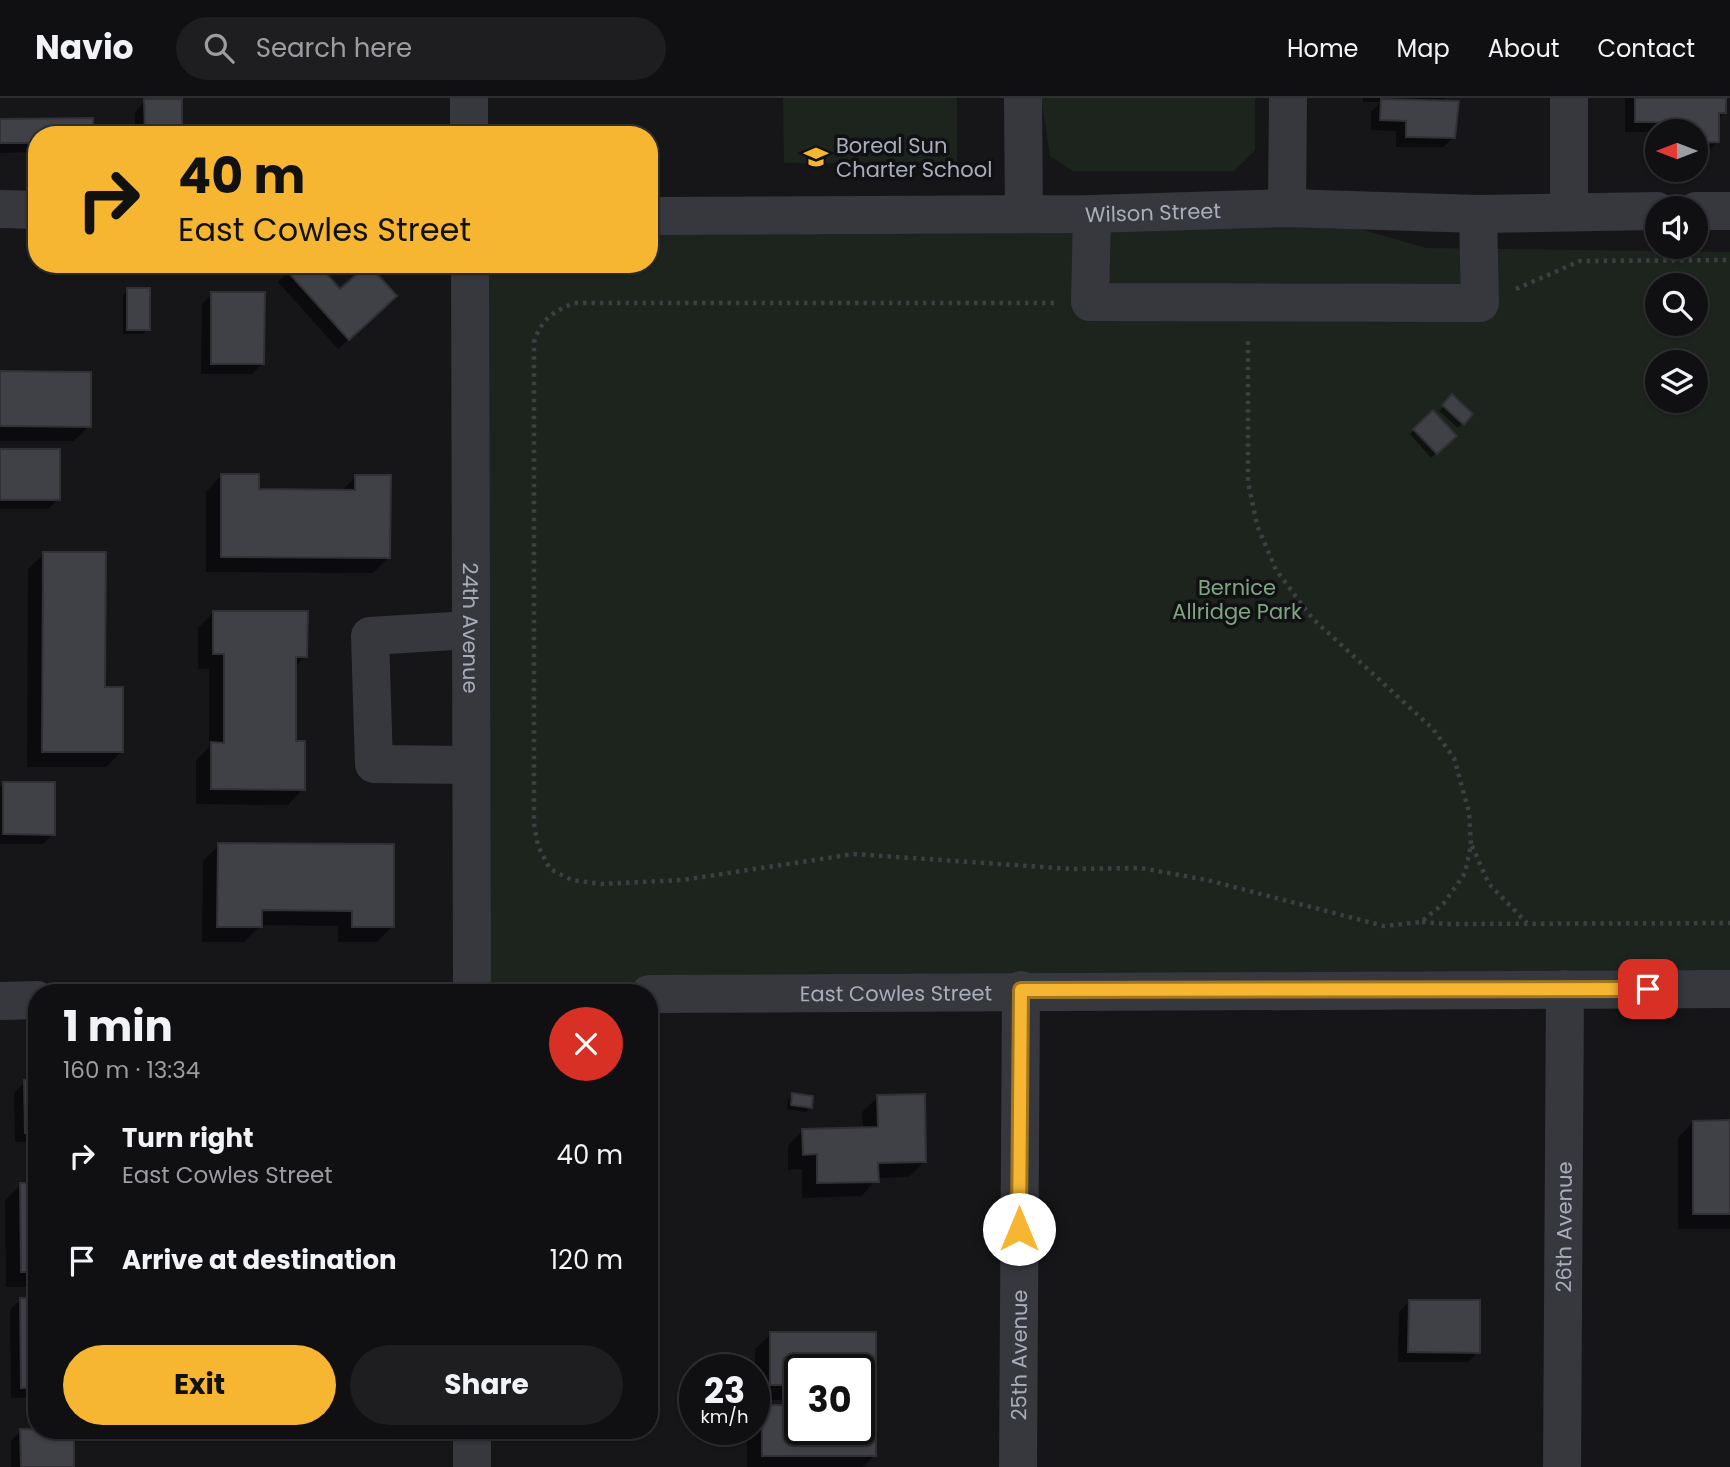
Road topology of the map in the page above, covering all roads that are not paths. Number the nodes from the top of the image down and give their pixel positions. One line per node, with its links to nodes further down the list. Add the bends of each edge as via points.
1 (469, 98): 5 (street)
2 (1023, 98): 13 (street)
3 (1288, 98): 6 (street)
4 (1569, 98): 9 (street)
5 (470, 126)
6 (1287, 208): 14 (street, Wilson Street); 15 (street, Wilson Street)
7 (0, 209): 8 (street)
8 (28, 210)
9 (1569, 211): 10 (street, Wilson Street); 15 (street, Wilson Street)
10 (1645, 211)
11 (1708, 211): 12 (street)
12 (1730, 211)
13 (1024, 214): 14 (street, Wilson Street); 16 (street, Wilson Street)
14 (1092, 214): 15 (street, via 1090,302 1480,303)
15 (1478, 214)
16 (658, 216)
17 (470, 273): 18 (street, 24th Avenue)
18 (470, 630): 19 (street, 24th Avenue); 19 (street, via 370,636 374,764)
19 (471, 765): 20 (street, 24th Avenue)
20 (472, 984)
21 (1565, 989): 22 (street, East Cowles Street); 23 (street, East Cowles Street); 30 (street, 26th Avenue)
22 (1730, 989)
23 (1021, 990): 24 (street, East Cowles Street); 29 (street, 25th Avenue)
24 (658, 993)
25 (28, 1000): 26 (street)
26 (0, 1001)
27 (472, 1439): 28 (street)
28 (472, 1467)
29 (1018, 1467)
30 (1562, 1467)

